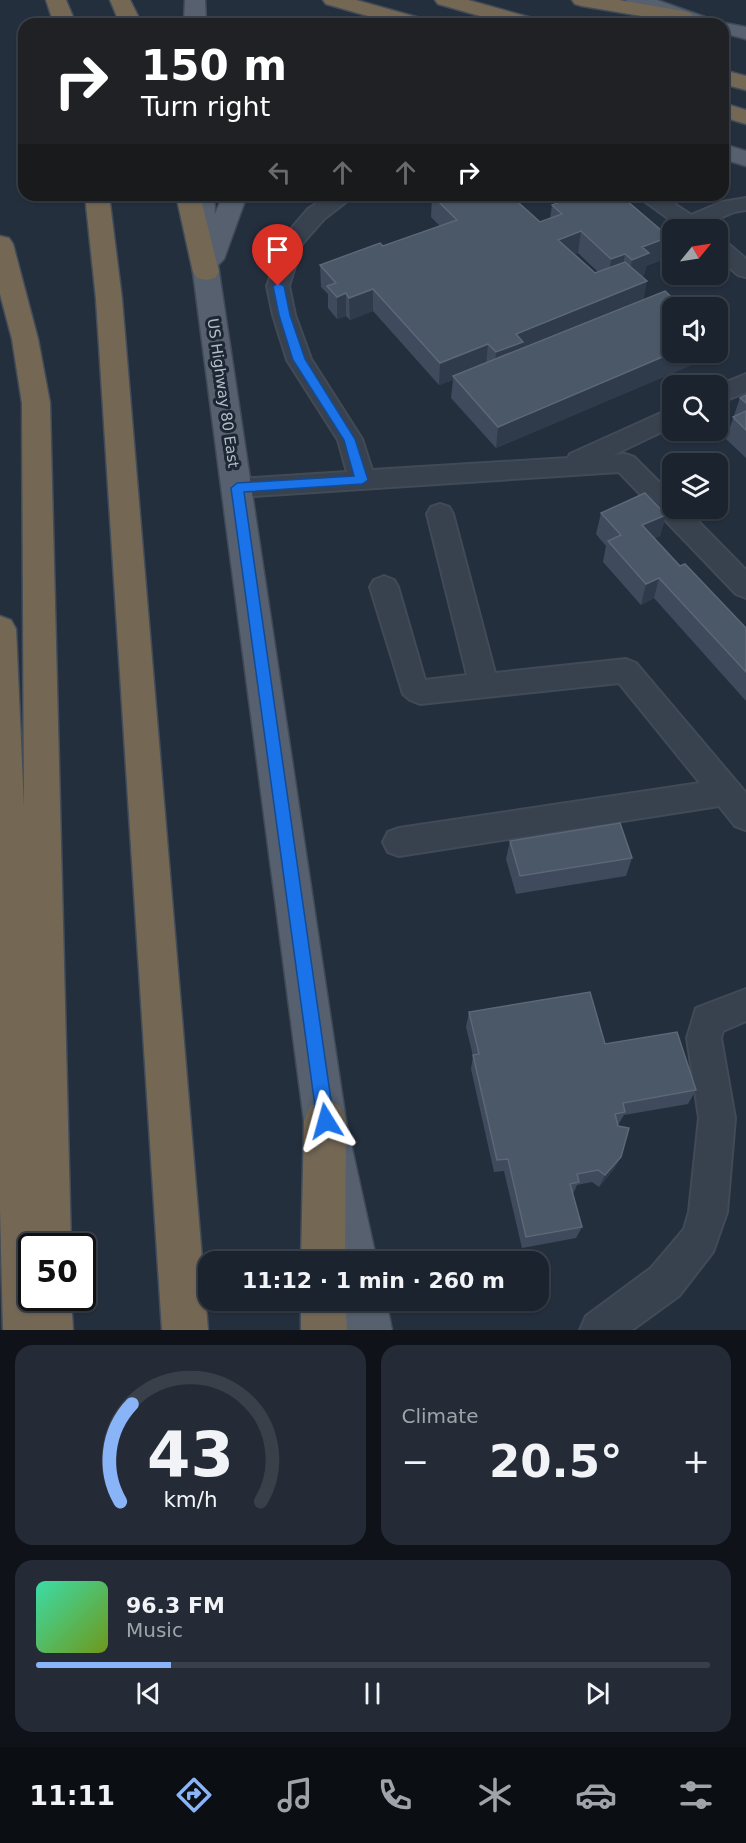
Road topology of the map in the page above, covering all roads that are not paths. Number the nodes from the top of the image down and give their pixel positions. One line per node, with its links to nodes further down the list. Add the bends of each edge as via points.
1 (56, 0): 9 (highway)
2 (120, 0): 10 (highway)
3 (195, 0): 11 (main road)
4 (333, 0): 12 (highway)
5 (445, 0): 13 (highway)
6 (582, 0): 8 (highway)
7 (636, 0): 8 (main road)
8 (683, 17): 14 (main road)
9 (63, 18)
10 (128, 18)
11 (195, 18)
12 (398, 18)
13 (510, 18)
14 (687, 18)
15 (729, 29): 16 (main road)
16 (746, 33)
17 (729, 112): 18 (highway)
18 (746, 117)
19 (729, 153): 20 (main road)
20 (746, 159)
21 (98, 201): 58 (highway, via 109,298)
22 (189, 201): 33 (highway)
23 (202, 201): 33 (main road, US Highway 80 East)
24 (233, 201): 33 (main road)
25 (336, 201): 38 (lane, via 316,214 292,242 278,286 299,360 350,439)
26 (656, 201): 28 (lane)
27 (746, 204): 29 (lane, via 729,207)
28 (683, 219)
29 (706, 219)
30 (0, 244): 50 (highway, via 25,339 36,403)
31 (728, 255): 32 (lane)
32 (746, 270)
33 (206, 272): 39 (main road, US Highway 80 East)
34 (746, 382): 35 (lane)
35 (728, 391)
36 (662, 422): 37 (lane)
37 (562, 467): 38 (lane); 42 (lane, via 625,463)
38 (362, 480): 39 (lane)
39 (237, 488): 49 (main road, US Highway 80 East)
40 (440, 514): 44 (lane)
41 (384, 587): 44 (lane, via 413,686 420,692)
42 (746, 587)
43 (0, 629): 56 (highway)
44 (484, 686): 45 (lane, via 626,672)
45 (726, 792): 46 (lane); 47 (lane)
46 (746, 816)
47 (399, 842)
48 (746, 1005): 61 (lane, via 708,1020 704,1038 717,1118 708,1212 700,1239 665,1282)
49 (326, 1121): 51 (highway); 52 (main road, US Highway 80 East)
50 (48, 1233)
51 (323, 1251)
52 (353, 1251)
53 (49, 1311): 57 (highway)
54 (323, 1311): 59 (highway)
55 (366, 1311): 60 (main road)
56 (26, 1330)
57 (50, 1330)
58 (185, 1330)
59 (324, 1330)
60 (369, 1330)
61 (600, 1330)

